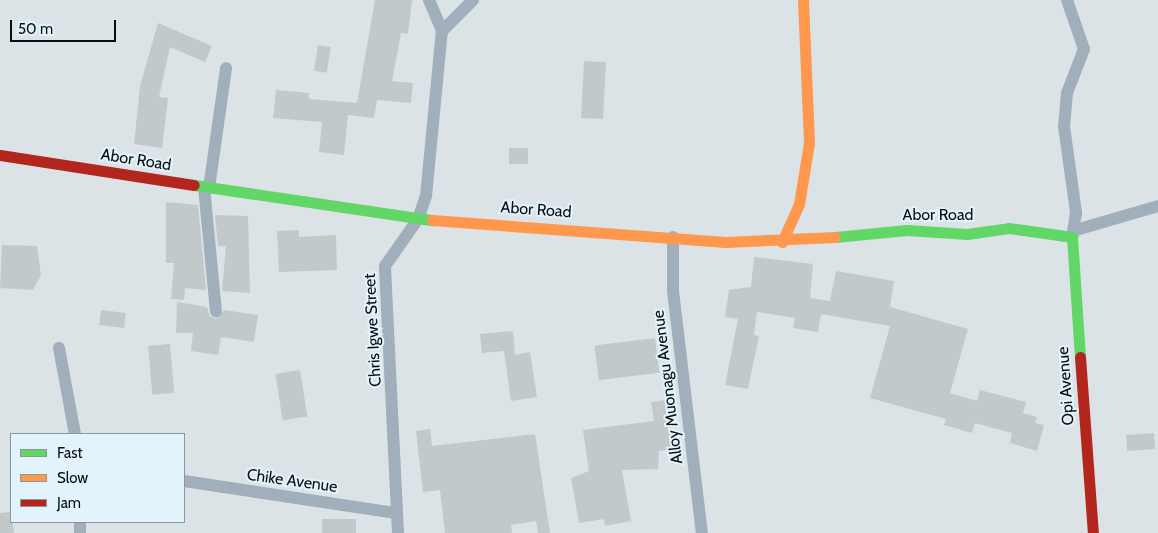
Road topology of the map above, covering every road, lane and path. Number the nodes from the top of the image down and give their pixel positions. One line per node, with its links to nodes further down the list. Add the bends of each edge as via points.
1 (429, 0): 5 (street)
2 (473, 0): 5 (street)
3 (803, 0): 13 (street, via 808,39 809,143 799,204)
4 (1066, 0): 11 (street, via 1084,49 1067,93 1064,126)
5 (442, 31): 10 (street, Chris Igwe Street, via 426,196)
6 (226, 68): 8 (street)
7 (0, 155): 8 (street, Abor Road)
8 (207, 187): 10 (street, Abor Road); 14 (street)
9 (1158, 206): 11 (street)
10 (418, 219): 12 (street, Abor Road); 18 (street, Chris Igwe Street, via 385,266)
11 (1074, 233): 13 (street, Abor Road, via 1009,228 967,234 907,230); 21 (street, Opi Avenue)
12 (673, 236): 13 (street, Abor Road); 20 (street, Alloy Muonagu Avenue, via 673,291)
13 (782, 242)
14 (216, 311)
15 (59, 348): 16 (street)
16 (74, 433)
17 (185, 481): 18 (street, Chike Avenue)
18 (395, 513): 19 (street, Chris Igwe Street)
19 (398, 533)
20 (702, 533)
21 (1094, 533)

